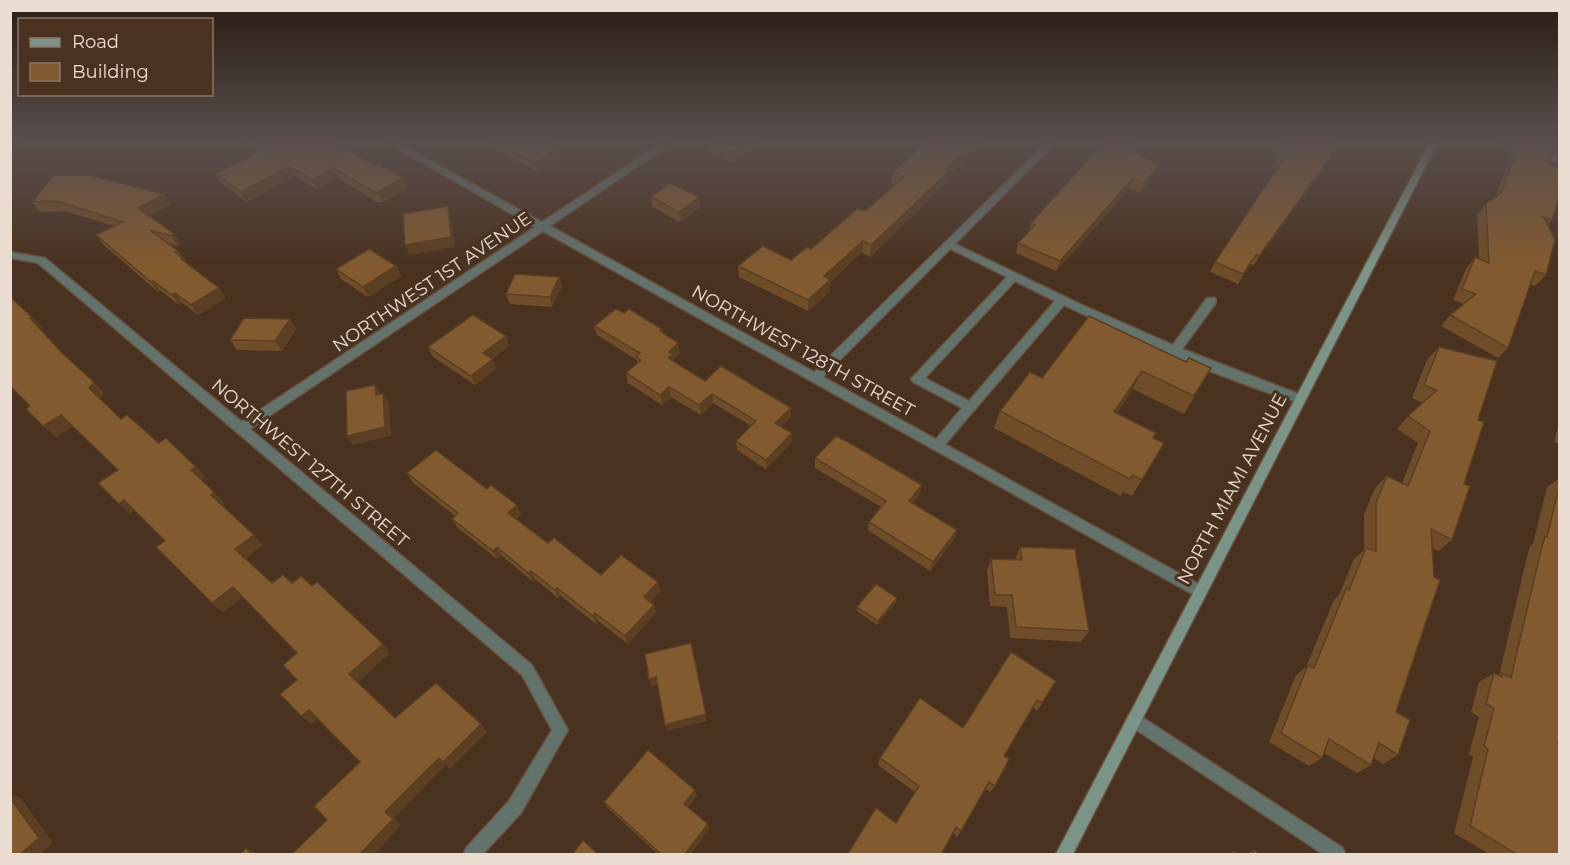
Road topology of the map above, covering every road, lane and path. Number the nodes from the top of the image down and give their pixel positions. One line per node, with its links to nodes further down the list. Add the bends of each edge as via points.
1 (462, 182): 5 (street, NORTHWEST 128TH STREET)
2 (610, 182): 5 (street, NORTHWEST 1ST AVENUE)
3 (1011, 182): 6 (street)
4 (1413, 182): 13 (street, NORTH MIAMI AVENUE)
5 (543, 228): 12 (street, NORTHWEST 128TH STREET); 15 (street, NORTHWEST 1ST AVENUE)
6 (949, 244): 8 (street); 12 (street)
7 (10, 255): 15 (street, NORTHWEST 127TH STREET, via 41,260)
8 (1013, 277): 9 (street); 14 (street, via 917,379)
9 (1062, 300): 11 (street); 14 (street)
10 (1211, 301): 11 (street)
11 (1176, 350): 13 (street)
12 (815, 378): 16 (street, NORTHWEST 128TH STREET)
13 (1300, 399): 17 (street, NORTH MIAMI AVENUE)
14 (970, 407): 16 (street)
15 (241, 429): 19 (street, NORTHWEST 127TH STREET, via 527,670 560,730 515,807)
16 (937, 446): 17 (street, NORTHWEST 128TH STREET)
17 (1199, 591): 18 (street, NORTH MIAMI AVENUE)
18 (1134, 720): 20 (street, NORTH MIAMI AVENUE); 21 (street)
19 (472, 855)
20 (1064, 855)
21 (1337, 855)

